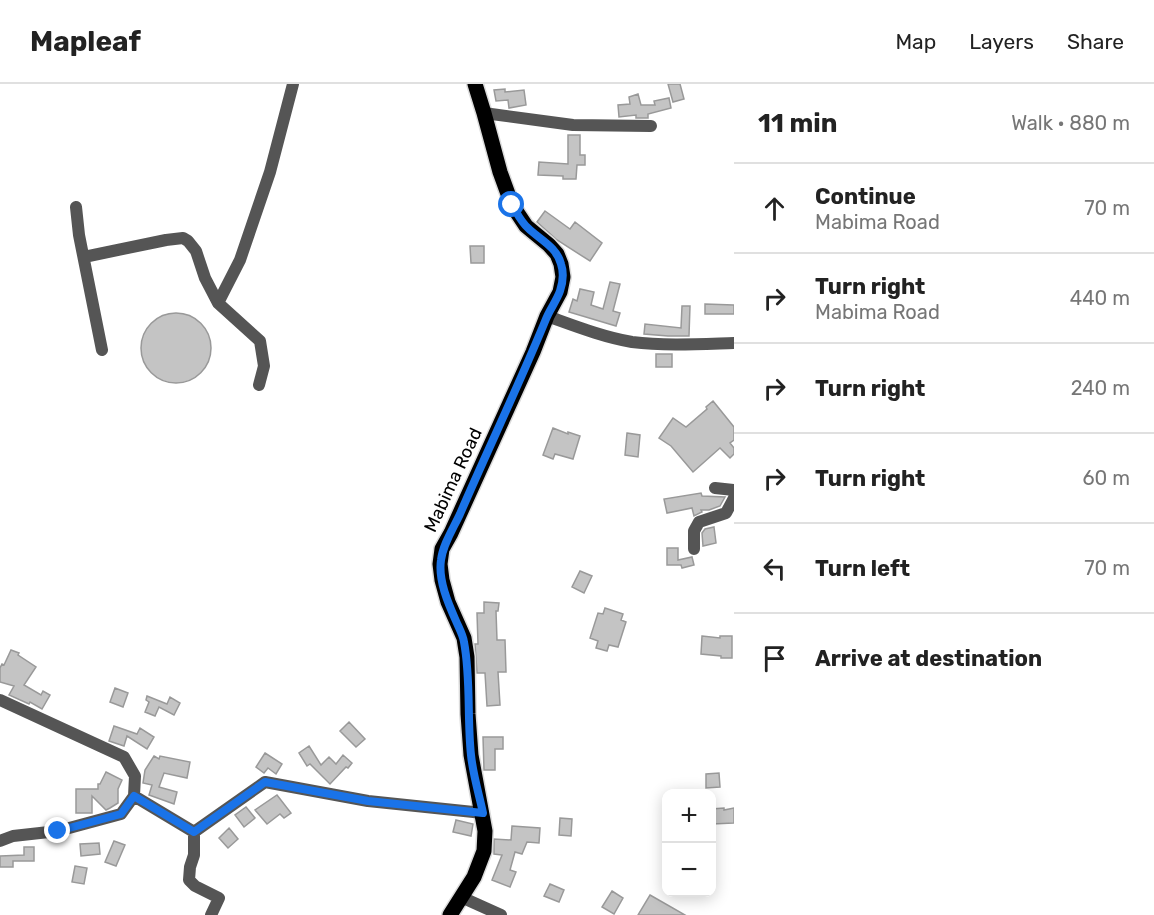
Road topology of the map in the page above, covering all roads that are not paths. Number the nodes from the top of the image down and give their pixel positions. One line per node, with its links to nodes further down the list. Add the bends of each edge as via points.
1 (293, 84): 7 (street, via 270,172 240,260)
2 (475, 84): 3 (main road, Mabima Road)
3 (484, 113): 4 (street, via 573,125); 8 (main road, Mabima Road, via 512,205 526,226 557,254 561,264 560,292)
4 (651, 126)
5 (76, 207): 6 (street)
6 (84, 257): 7 (street, via 183,238 196,251); 10 (street)
7 (218, 303): 11 (street, via 260,342 264,366)
8 (547, 316): 9 (street, via 632,342); 18 (main road, Mabima Road, via 442,549 440,564 447,602 464,638 471,755)
9 (734, 343)
10 (102, 350)
11 (260, 385)
12 (715, 488): 13 (street)
13 (734, 490)
14 (734, 498): 15 (street, via 726,513 699,522 694,531)
15 (694, 549)
16 (0, 700): 17 (street, via 124,757 135,776)
17 (134, 796): 19 (street); 20 (street, via 121,814)
18 (483, 813): 19 (street, via 368,801 265,782); 21 (main road, Mabima Road, via 484,851)
19 (194, 832): 22 (street, via 189,880 219,898)
20 (0, 841)
21 (462, 897): 23 (main road, Mabima Road); 24 (street)
22 (211, 915)
23 (450, 915)
24 (501, 915)

